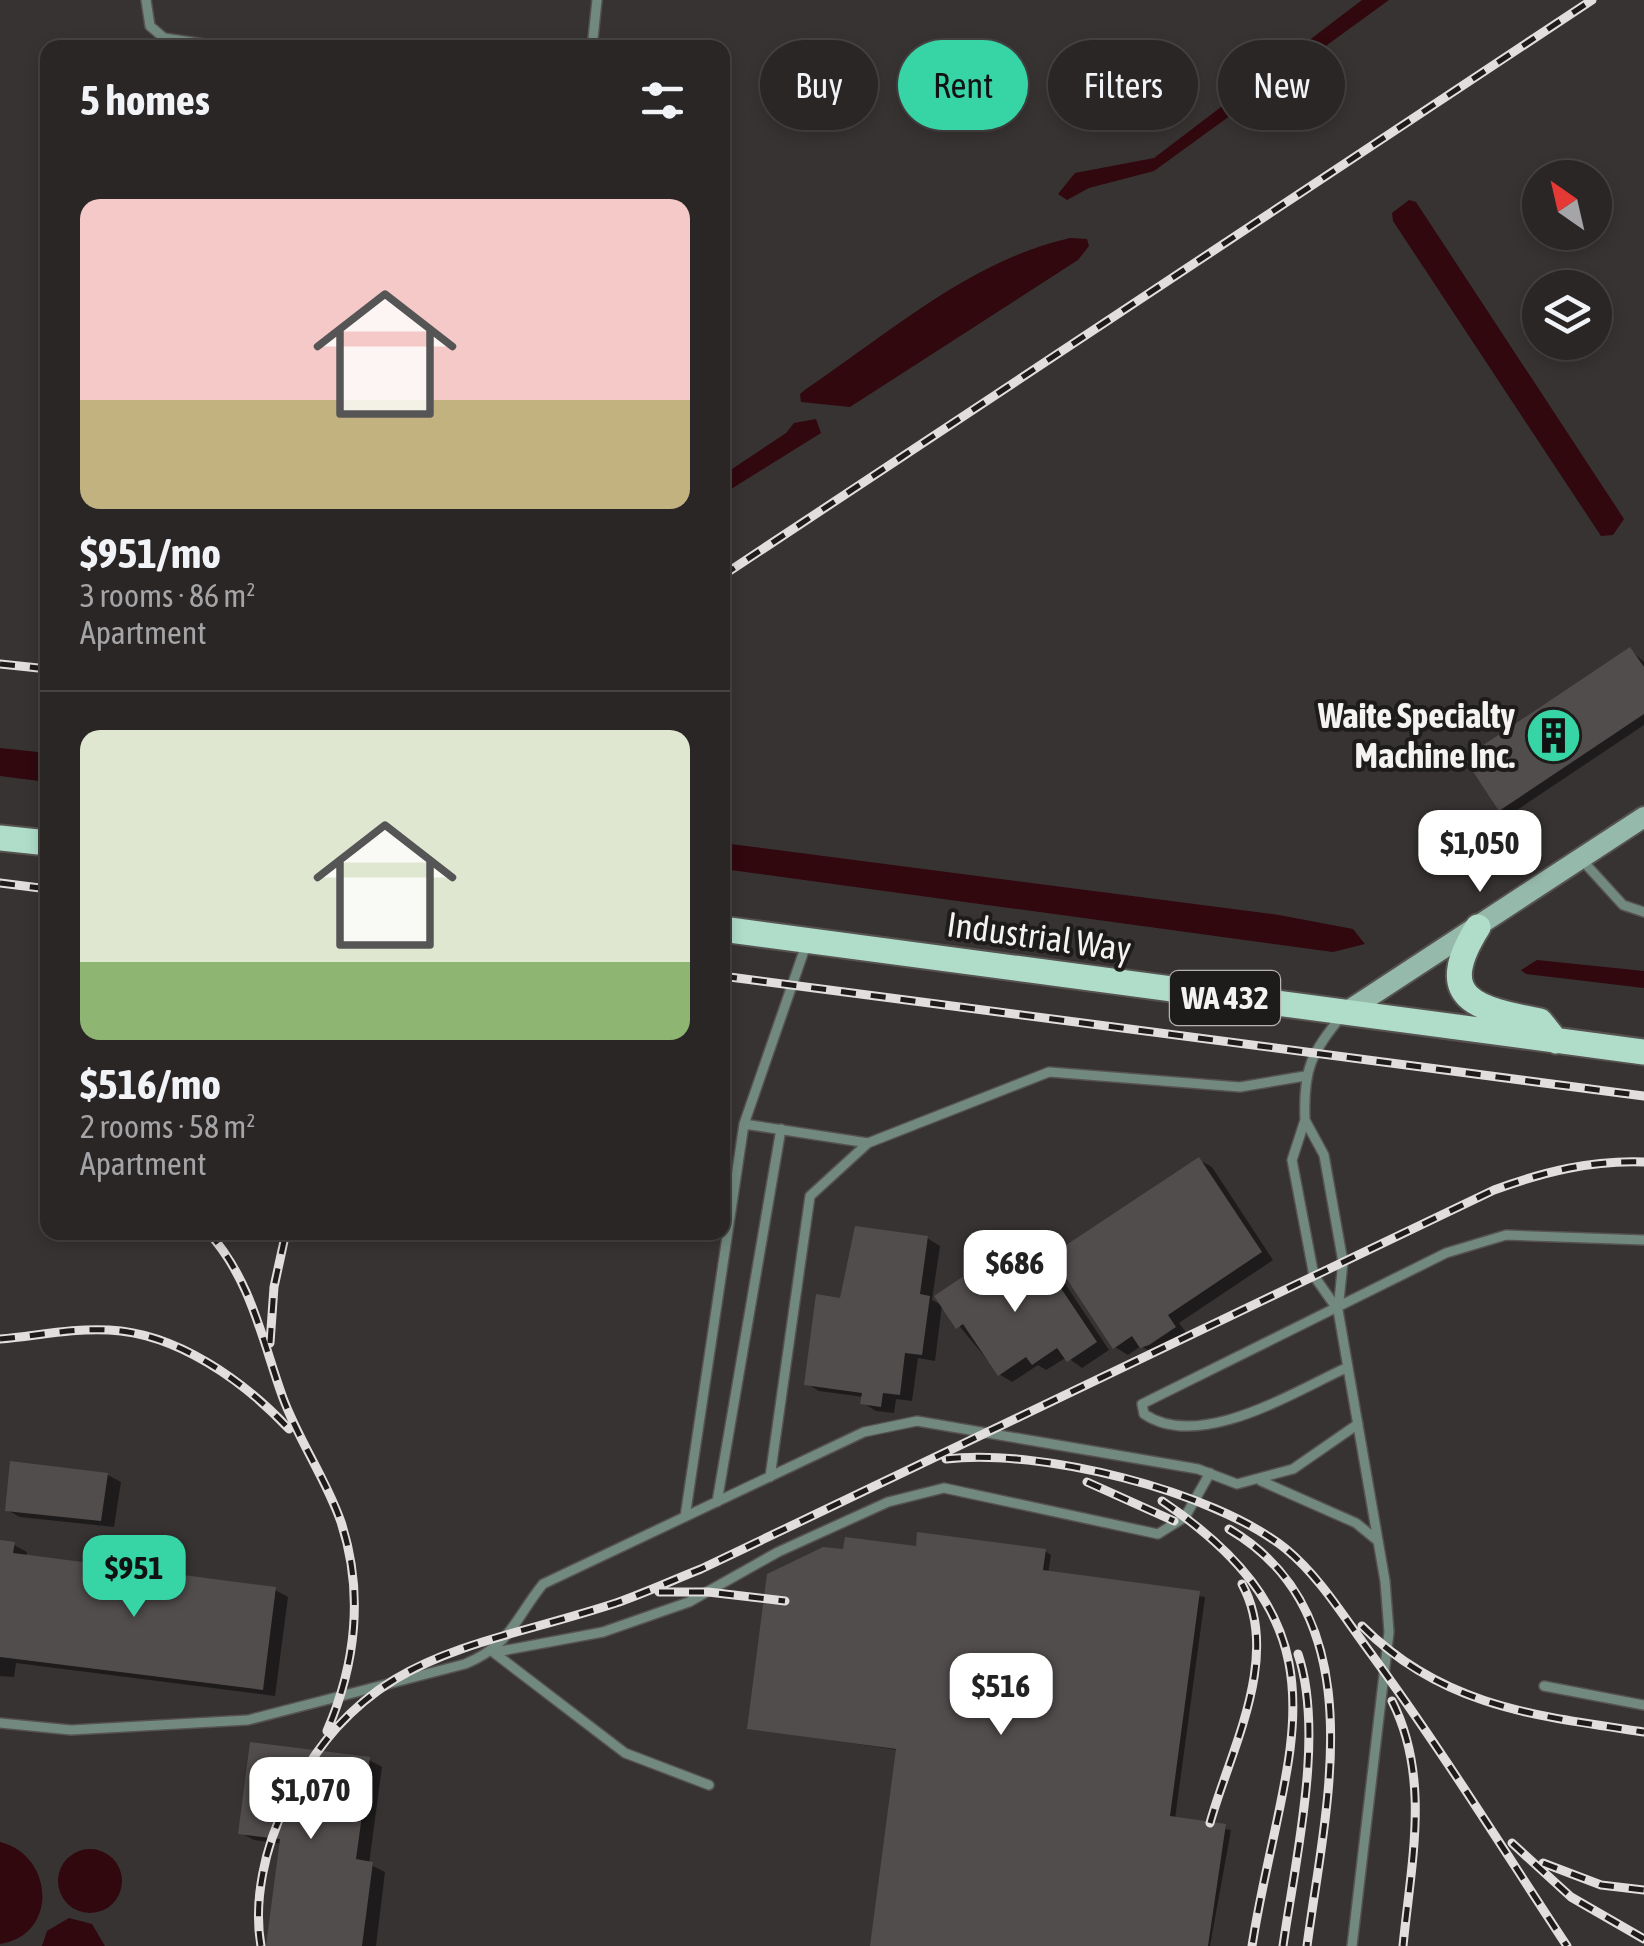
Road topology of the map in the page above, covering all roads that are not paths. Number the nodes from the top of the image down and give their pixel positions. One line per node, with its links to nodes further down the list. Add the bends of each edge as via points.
1 (146, 0): 3 (lane, via 150,26)
2 (597, 0): 4 (lane)
3 (177, 40)
4 (593, 40)
5 (1644, 817): 8 (main road)
6 (0, 838): 7 (main road)
7 (40, 842)
8 (1581, 859): 9 (lane, via 1623,905); 10 (main road)
9 (1644, 912)
10 (1478, 927): 13 (main road); 14 (main road, via 1460,960 1471,1001 1483,1010 1540,1021)
11 (730, 929): 12 (main road, Industrial Way / WA 432)
12 (808, 940): 13 (main road, Industrial Way / WA 432); 18 (lane)
13 (1343, 1014): 14 (main road, Industrial Way / WA 432); 16 (lane, via 1312,1053)
14 (1556, 1040): 15 (main road, Industrial Way / WA 432)
15 (1644, 1052)
16 (1305, 1076): 17 (lane); 20 (lane, via 1240,1087 1049,1072)
17 (1305, 1120): 24 (lane, via 1324,1155 1340,1244); 24 (lane, via 1292,1160 1314,1276)
18 (744, 1124): 19 (lane); 21 (lane)
19 (780, 1129): 20 (lane); 30 (lane)
20 (868, 1143): 28 (lane, via 810,1196)
21 (730, 1217)
22 (727, 1240): 31 (lane)
23 (1644, 1240): 24 (lane, via 1506,1235 1446,1253)
24 (1338, 1310): 25 (lane); 25 (lane, via 1142,1404 1144,1414 1155,1422 1222,1425)
25 (1348, 1367): 26 (lane)
26 (1358, 1424): 29 (lane, via 1293,1470); 32 (lane)
27 (1210, 1473): 28 (lane, via 917,1420 864,1432); 29 (lane, via 1238,1484); 33 (lane, via 1186,1517 1158,1534 944,1488 888,1502 688,1602 603,1632)
28 (770, 1477): 30 (lane)
29 (1261, 1481): 32 (lane, via 1356,1523)
30 (717, 1502): 31 (lane)
31 (685, 1517): 33 (lane, via 543,1584)
32 (1378, 1541): 38 (lane, via 1389,1632)
33 (493, 1652): 36 (lane, via 248,1720 70,1730); 37 (lane, via 626,1752)
34 (1544, 1686): 35 (lane)
35 (1644, 1705)
36 (0, 1724)
37 (709, 1785)
38 (1352, 1946)

